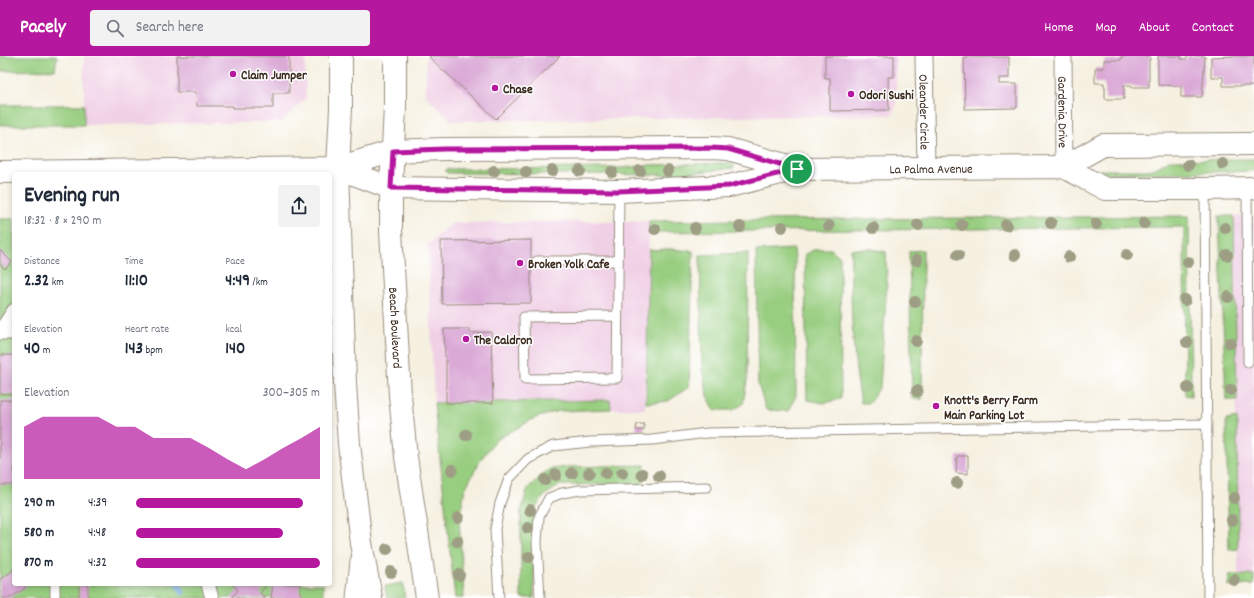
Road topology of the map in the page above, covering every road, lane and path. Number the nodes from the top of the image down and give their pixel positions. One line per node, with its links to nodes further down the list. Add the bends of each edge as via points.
1 (341, 56): 9 (main road)
2 (395, 56): 6 (main road, Beach Boulevard)
3 (924, 56): 7 (street, Oleander Circle)
4 (1064, 56): 8 (street, Gardenia Drive)
5 (1254, 144): 8 (main road, La Palma Avenue, via 1104,145)
6 (393, 151): 9 (main road, La Palma Avenue); 10 (main road, La Palma Avenue, via 712,148 728,149); 13 (main road, Beach Boulevard)
7 (926, 167): 8 (main road, La Palma Avenue); 10 (main road, La Palma Avenue)
8 (1064, 167): 15 (main road, La Palma Avenue, via 1105,189)
9 (338, 168): 12 (main road, La Palma Avenue); 13 (main road, La Palma Avenue); 26 (main road, via 345,384 349,444)
10 (797, 169): 16 (main road, La Palma Avenue, via 729,186)
11 (0, 172): 12 (main road, La Palma Avenue)
12 (72, 172)
13 (391, 188): 16 (main road, La Palma Avenue); 33 (main road, Beach Boulevard, via 400,395 406,457)
14 (1250, 188): 15 (main road, La Palma Avenue); 23 (lane)
15 (1205, 189): 24 (lane)
16 (619, 191): 18 (lane)
17 (538, 261): 18 (lane)
18 (618, 261): 20 (lane)
19 (12, 313): 21 (street)
20 (617, 316): 20 (lane, via 617,378 525,379 524,317)
21 (0, 332): 22 (street)
22 (12, 334)
23 (1248, 362)
24 (1207, 424): 34 (lane, via 707,433 652,440 553,446 528,459 509,479 500,503 495,529); 36 (lane)
25 (707, 487): 35 (lane, via 580,490 550,498 539,517 537,542)
26 (362, 543): 31 (street); 32 (main road)
27 (55, 586): 29 (lane)
28 (209, 586): 30 (street)
29 (54, 598)
30 (212, 598)
31 (356, 598)
32 (371, 598)
33 (427, 598)
34 (498, 598)
35 (540, 598)
36 (1208, 598)

